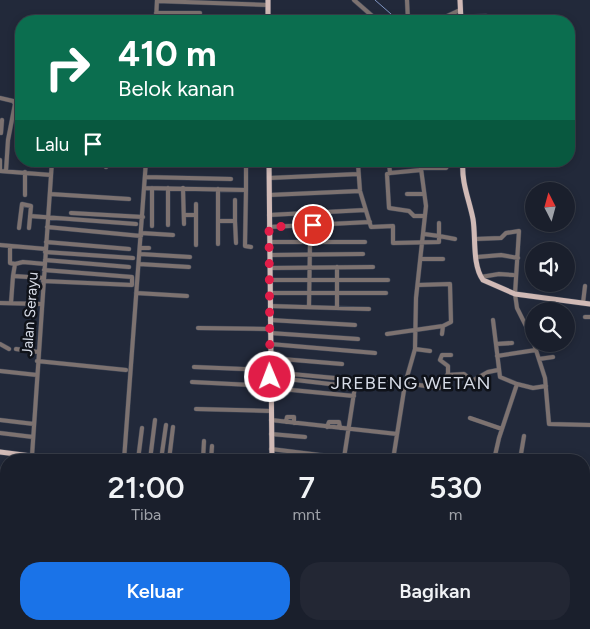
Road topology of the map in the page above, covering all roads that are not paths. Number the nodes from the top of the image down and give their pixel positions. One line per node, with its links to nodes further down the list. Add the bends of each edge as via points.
1 (157, 0): 5 (street); 7 (street)
2 (354, 0): 10 (street)
3 (407, 0): 11 (street)
4 (460, 0): 6 (main road)
5 (268, 2): 9 (main road)
6 (460, 10): 12 (street); 13 (main road)
7 (156, 13): 8 (street)
8 (200, 13)
9 (269, 15)
10 (371, 15)
11 (408, 15)
12 (448, 15)
13 (461, 15)
14 (0, 98): 15 (street)
15 (15, 104): 18 (street)
16 (2, 120): 17 (street)
17 (0, 133): 18 (street)
18 (9, 134): 31 (street)
19 (0, 159): 30 (street)
20 (51, 167): 34 (street, Jalan Serayu)
21 (146, 167): 36 (street)
22 (246, 167): 44 (street)
23 (269, 167): 37 (main road)
24 (358, 167): 35 (street)
25 (390, 167): 33 (street)
26 (421, 167): 29 (street)
27 (447, 167): 29 (street)
28 (463, 167): 80 (main road)
29 (421, 170): 33 (street); 48 (street)
30 (0, 171): 31 (street)
31 (6, 171): 32 (street)
32 (25, 172): 34 (street); 49 (street)
33 (390, 173): 60 (street, via 387,174 389,208)
34 (50, 174): 46 (street, Jalan Serayu)
35 (358, 174): 37 (street); 45 (street)
36 (145, 177): 38 (street); 39 (street)
37 (269, 178): 50 (main road)
38 (231, 180)
39 (144, 188): 40 (street); 61 (street)
40 (152, 188): 41 (street); 70 (street)
41 (168, 188): 42 (street); 69 (street)
42 (183, 188): 43 (street); 57 (street)
43 (218, 189): 44 (street); 63 (street)
44 (246, 190): 92 (street, via 245,246)
45 (360, 191): 50 (street); 54 (street)
46 (50, 194): 51 (street); 62 (street, Jalan Serayu)
47 (407, 194): 48 (street)
48 (424, 194): 60 (street)
49 (25, 195)
50 (269, 195): 56 (main road)
51 (129, 199)
52 (235, 200): 64 (street)
53 (196, 204): 58 (street)
54 (365, 210): 56 (street); 65 (street)
55 (71, 213): 61 (street)
56 (269, 214): 71 (main road)
57 (184, 215): 58 (street); 68 (street)
58 (196, 215): 90 (street)
59 (30, 216): 62 (street); 72 (street, via 31,206 21,204); 73 (street)
60 (425, 216): 76 (street)
61 (141, 217): 77 (street)
62 (48, 219): 67 (street); 74 (street, Jalan Serayu)
63 (218, 221): 64 (street); 87 (street)
64 (235, 221): 86 (street)
65 (370, 222): 71 (street); 88 (street, via 372,228 393,226 393,243)
66 (439, 223): 78 (street)
67 (136, 224)
68 (184, 224)
69 (168, 225)
70 (152, 226)
71 (269, 227): 82 (main road)
72 (19, 228)
73 (29, 228)
74 (48, 228): 77 (street); 81 (street, Jalan Serayu)
75 (173, 234): 77 (street)
76 (424, 234): 78 (street); 88 (street)
77 (140, 235): 93 (street)
78 (439, 236): 79 (street); 88 (street, via 438,243)
79 (454, 239)
80 (475, 239): 103 (main road); 105 (street, via 500,238 506,233 519,231)
81 (46, 242): 95 (street); 96 (street, Jalan Serayu)
82 (270, 242): 83 (street); 100 (main road)
83 (310, 242): 84 (street); 101 (street)
84 (338, 242): 85 (street); 98 (street)
85 (365, 242)
86 (236, 243)
87 (218, 244)
88 (423, 244): 106 (street)
89 (0, 245): 91 (street)
90 (196, 245)
91 (10, 246): 96 (street); 109 (street, via 10,263)
92 (251, 247)
93 (140, 248): 94 (street); 97 (street)
94 (149, 248)
95 (129, 249)
96 (45, 250): 104 (street); 108 (street, Jalan Serayu)
97 (140, 254): 102 (street); 110 (street)
98 (338, 254): 99 (street); 101 (street)
99 (363, 254)
100 (270, 255): 101 (street); 115 (main road)
101 (309, 255): 116 (street)
102 (190, 256)
103 (477, 257): 105 (street, via 501,255); 120 (main road)
104 (133, 258)
105 (518, 258): 133 (street)
106 (422, 259): 107 (street); 126 (street)
107 (443, 259)
108 (45, 262): 109 (street); 111 (street); 117 (street, Jalan Serayu)
109 (15, 264): 118 (street)
110 (139, 264): 112 (street); 130 (street)
111 (130, 267)
112 (189, 267)
113 (337, 267): 114 (street); 116 (street); 123 (street)
114 (373, 267)
115 (270, 268): 116 (street); 122 (main road)
116 (309, 268): 125 (street)
117 (44, 270): 121 (street, Jalan Serayu); 121 (street, via 132,277 132,285)
118 (14, 276): 121 (street); 136 (street)
119 (513, 276): 120 (street)
120 (481, 277): 133 (main road, via 489,284)
121 (43, 279): 138 (street, Jalan Serayu)
122 (270, 280): 125 (street); 128 (main road)
123 (337, 280): 124 (street); 125 (street); 129 (street)
124 (388, 280)
125 (308, 281): 131 (street)
126 (418, 285): 148 (street, via 450,284 451,322); 150 (street)
127 (585, 286): 137 (street)
128 (270, 292): 131 (street); 140 (main road)
129 (337, 292): 131 (street); 132 (street); 142 (street)
130 (136, 293): 134 (street); 212 (street)
131 (309, 293): 141 (street)
132 (386, 294)
133 (515, 294): 137 (main road); 147 (street)
134 (187, 296)
135 (0, 303): 136 (street)
136 (12, 303): 138 (street)
137 (583, 303): 139 (main road)
138 (41, 304): 164 (street, Jalan Serayu)
139 (590, 304)
140 (270, 306): 141 (street); 144 (main road)
141 (309, 307): 142 (street)
142 (337, 308): 143 (street)
143 (369, 309)
144 (270, 320): 146 (street); 151 (main road)
145 (493, 320): 158 (street)
146 (355, 325)
147 (525, 325)
148 (443, 326): 150 (street); 153 (street)
149 (198, 328): 151 (street)
150 (416, 328): 152 (street); 161 (street)
151 (270, 331): 154 (street); 157 (main road)
152 (387, 334)
153 (442, 334)
154 (358, 339)
155 (512, 343): 158 (street)
156 (0, 344): 159 (street)
157 (270, 344): 166 (street); 170 (main road)
158 (496, 344): 168 (street)
159 (9, 349)
160 (16, 349): 164 (street)
161 (415, 349): 162 (street); 183 (street)
162 (430, 351)
163 (525, 351): 168 (street)
164 (38, 352): 172 (street, Jalan Serayu)
165 (535, 352): 171 (street)
166 (375, 353)
167 (451, 355): 180 (street, via 442,355 440,360 448,366)
168 (497, 356): 176 (street)
169 (553, 356): 171 (street)
170 (270, 358): 173 (street); 178 (main road)
171 (539, 359): 187 (street)
172 (37, 361): 175 (street); 179 (street, Jalan Serayu)
173 (342, 364)
174 (194, 367): 178 (street)
175 (126, 370)
176 (498, 370): 180 (street, via 472,381 464,374); 184 (street, via 500,377)
177 (0, 371): 179 (street)
178 (270, 373): 181 (street); 185 (main road); 186 (street)
179 (37, 375): 195 (street, Jalan Serayu)
180 (448, 375): 183 (street, via 441,388)
181 (356, 380): 183 (street, via 372,378); 186 (street)
182 (192, 382): 185 (street)
183 (405, 384): 204 (street)
184 (517, 384): 187 (street); 201 (street)
185 (271, 387): 188 (street); 190 (main road)
186 (356, 387): 188 (street)
187 (544, 387): 197 (street, via 549,424)
188 (354, 396): 200 (street)
189 (196, 409): 190 (street)
190 (271, 411): 194 (main road)
191 (470, 418): 201 (street)
192 (0, 420): 195 (street)
193 (156, 420): 214 (street)
194 (271, 420): 200 (street); 203 (main road)
195 (34, 424): 207 (street, Jalan Serayu)
196 (166, 425): 215 (street)
197 (590, 425)
198 (173, 427): 216 (street)
199 (142, 428): 213 (street)
200 (349, 429): 204 (street); 221 (street)
201 (502, 429): 223 (street)
202 (0, 433): 207 (street)
203 (271, 434): 206 (street); 210 (main road)
204 (397, 434): 222 (street)
205 (524, 436): 224 (street)
206 (305, 437)
207 (33, 438): 211 (street, Jalan Serayu)
208 (204, 441): 217 (street)
209 (212, 446): 218 (street)
210 (271, 449): 219 (main road); 220 (street)
211 (32, 454)
212 (125, 454)
213 (139, 454)
214 (151, 454)
215 (163, 454)
216 (170, 454)
217 (203, 454)
218 (212, 454)
219 (271, 454)
220 (312, 454)
221 (345, 454)
222 (394, 454)
223 (496, 454)
224 (521, 454)

